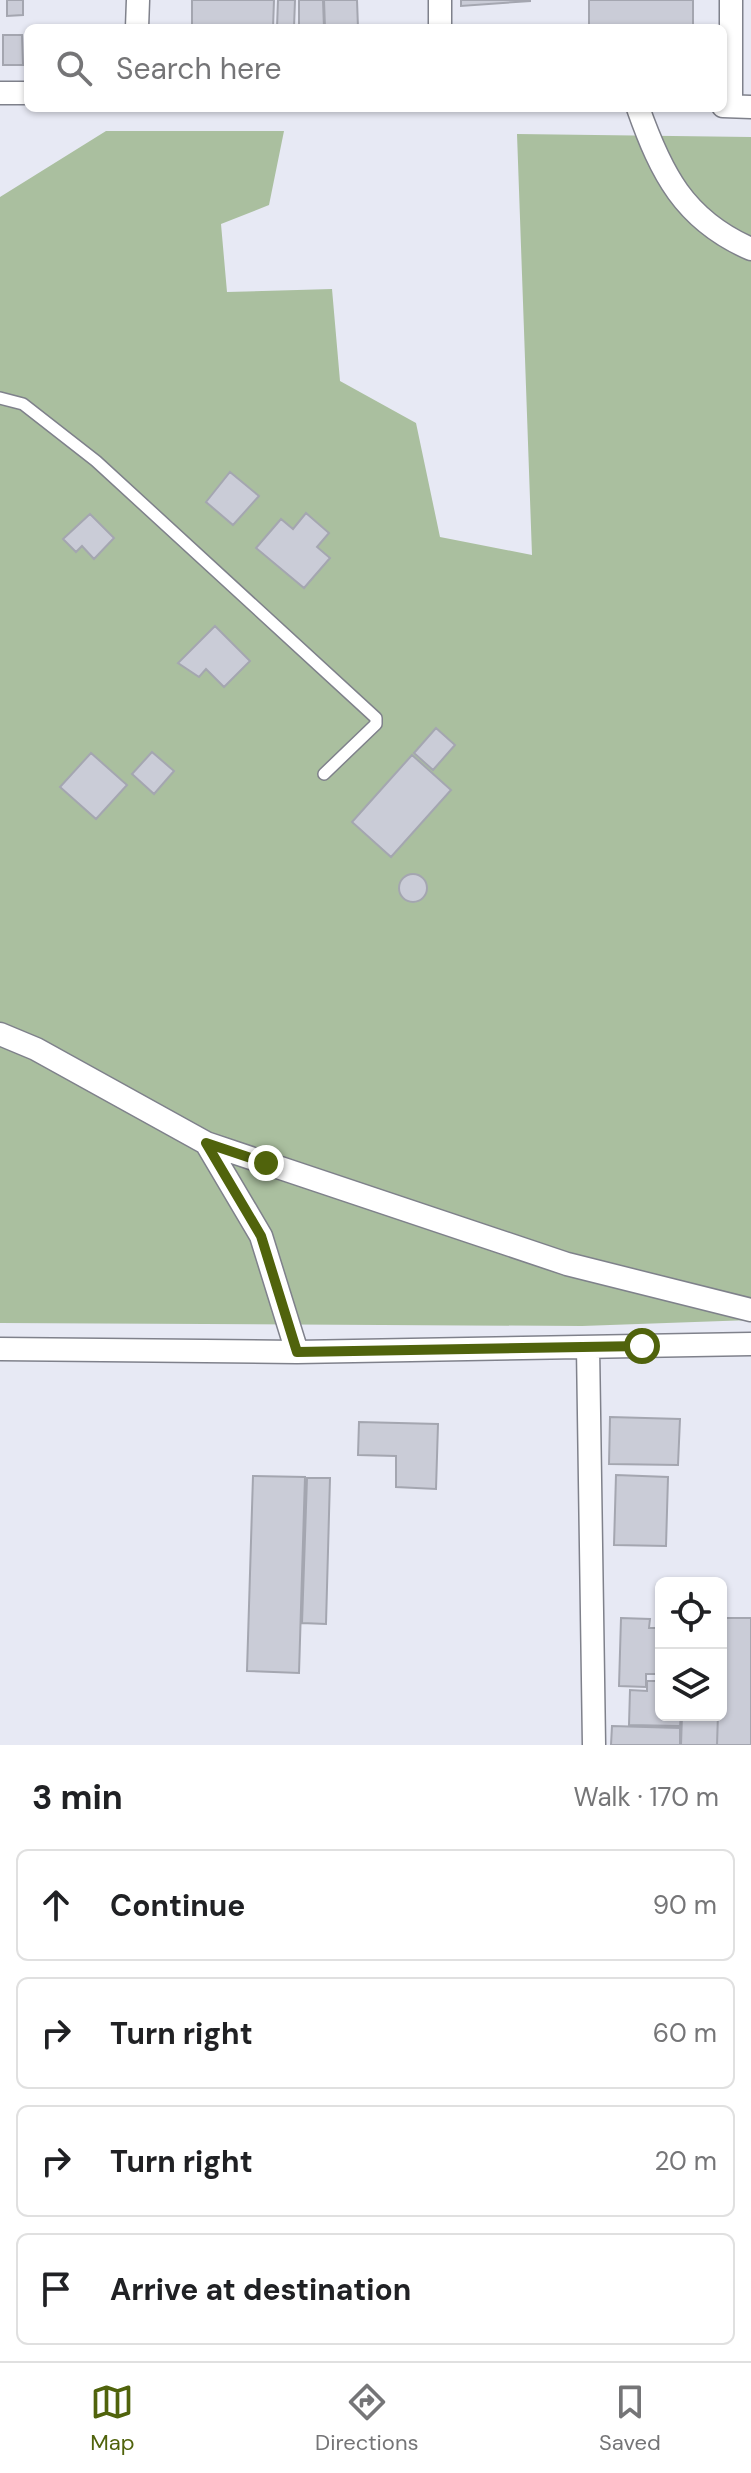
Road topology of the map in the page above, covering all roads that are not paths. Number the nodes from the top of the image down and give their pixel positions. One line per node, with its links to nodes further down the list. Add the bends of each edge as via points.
1 (138, 0): 4 (street)
2 (440, 0): 5 (street)
3 (731, 0): 8 (street)
4 (137, 24)
5 (440, 24)
6 (0, 93): 7 (street)
7 (24, 93)
8 (735, 107)
9 (639, 112): 10 (street, via 658,164 685,204)
10 (751, 249)
11 (0, 398): 12 (lane, via 23,404 96,461 376,718 376,724)
12 (324, 774)
13 (0, 1034): 14 (street)
14 (206, 1143): 15 (street, via 567,1264); 19 (street, via 261,1236)
15 (751, 1310)
16 (751, 1344): 17 (street)
17 (588, 1347): 19 (street); 20 (street)
18 (0, 1349): 19 (street)
19 (297, 1352)
20 (594, 1745)

